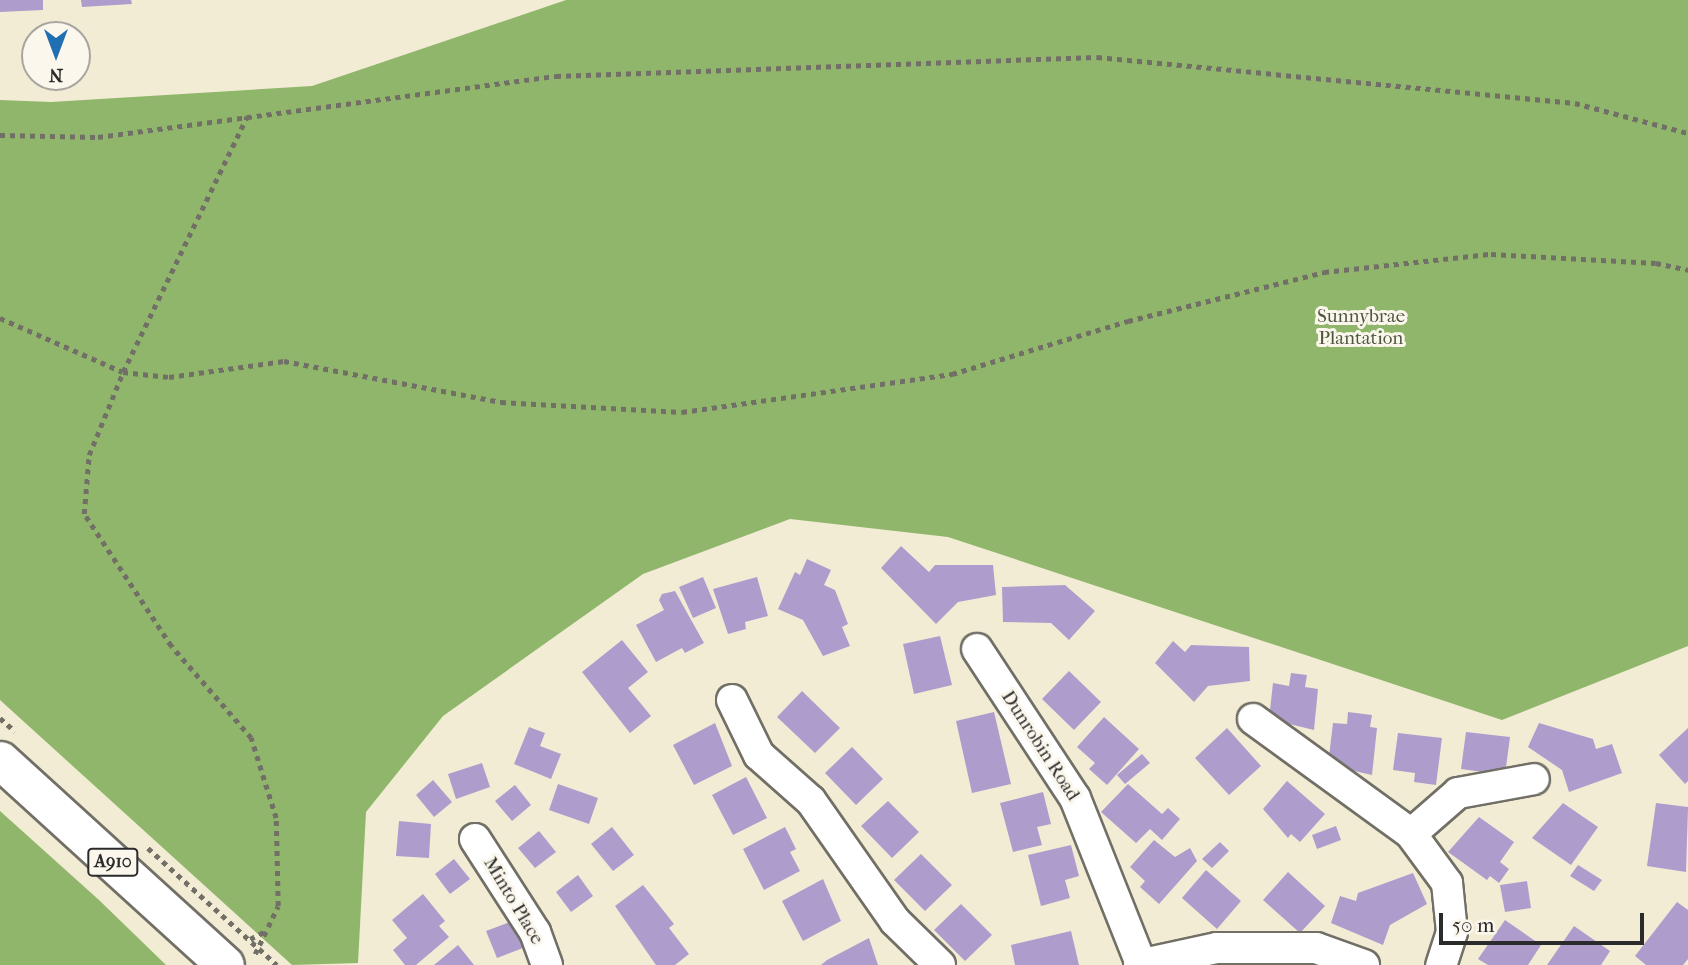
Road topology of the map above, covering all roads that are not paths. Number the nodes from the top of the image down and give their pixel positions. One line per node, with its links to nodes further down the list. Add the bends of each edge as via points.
1 (977, 649): 11 (street, Dunrobin Road, via 1076,798)
2 (732, 700): 10 (street, via 759,755 811,801 895,921)
3 (1253, 719): 6 (street)
4 (0, 760): 8 (main road, A910)
5 (1534, 779): 6 (street, via 1458,793)
6 (1411, 834): 13 (street, via 1447,883 1452,932)
7 (475, 839): 9 (street, Minto Place, via 535,932)
8 (239, 961)
9 (547, 965)
10 (940, 965)
11 (1140, 965): 12 (street, Dunrobin Road, via 1217,948 1316,948)
12 (1364, 965)
13 (1441, 965)

